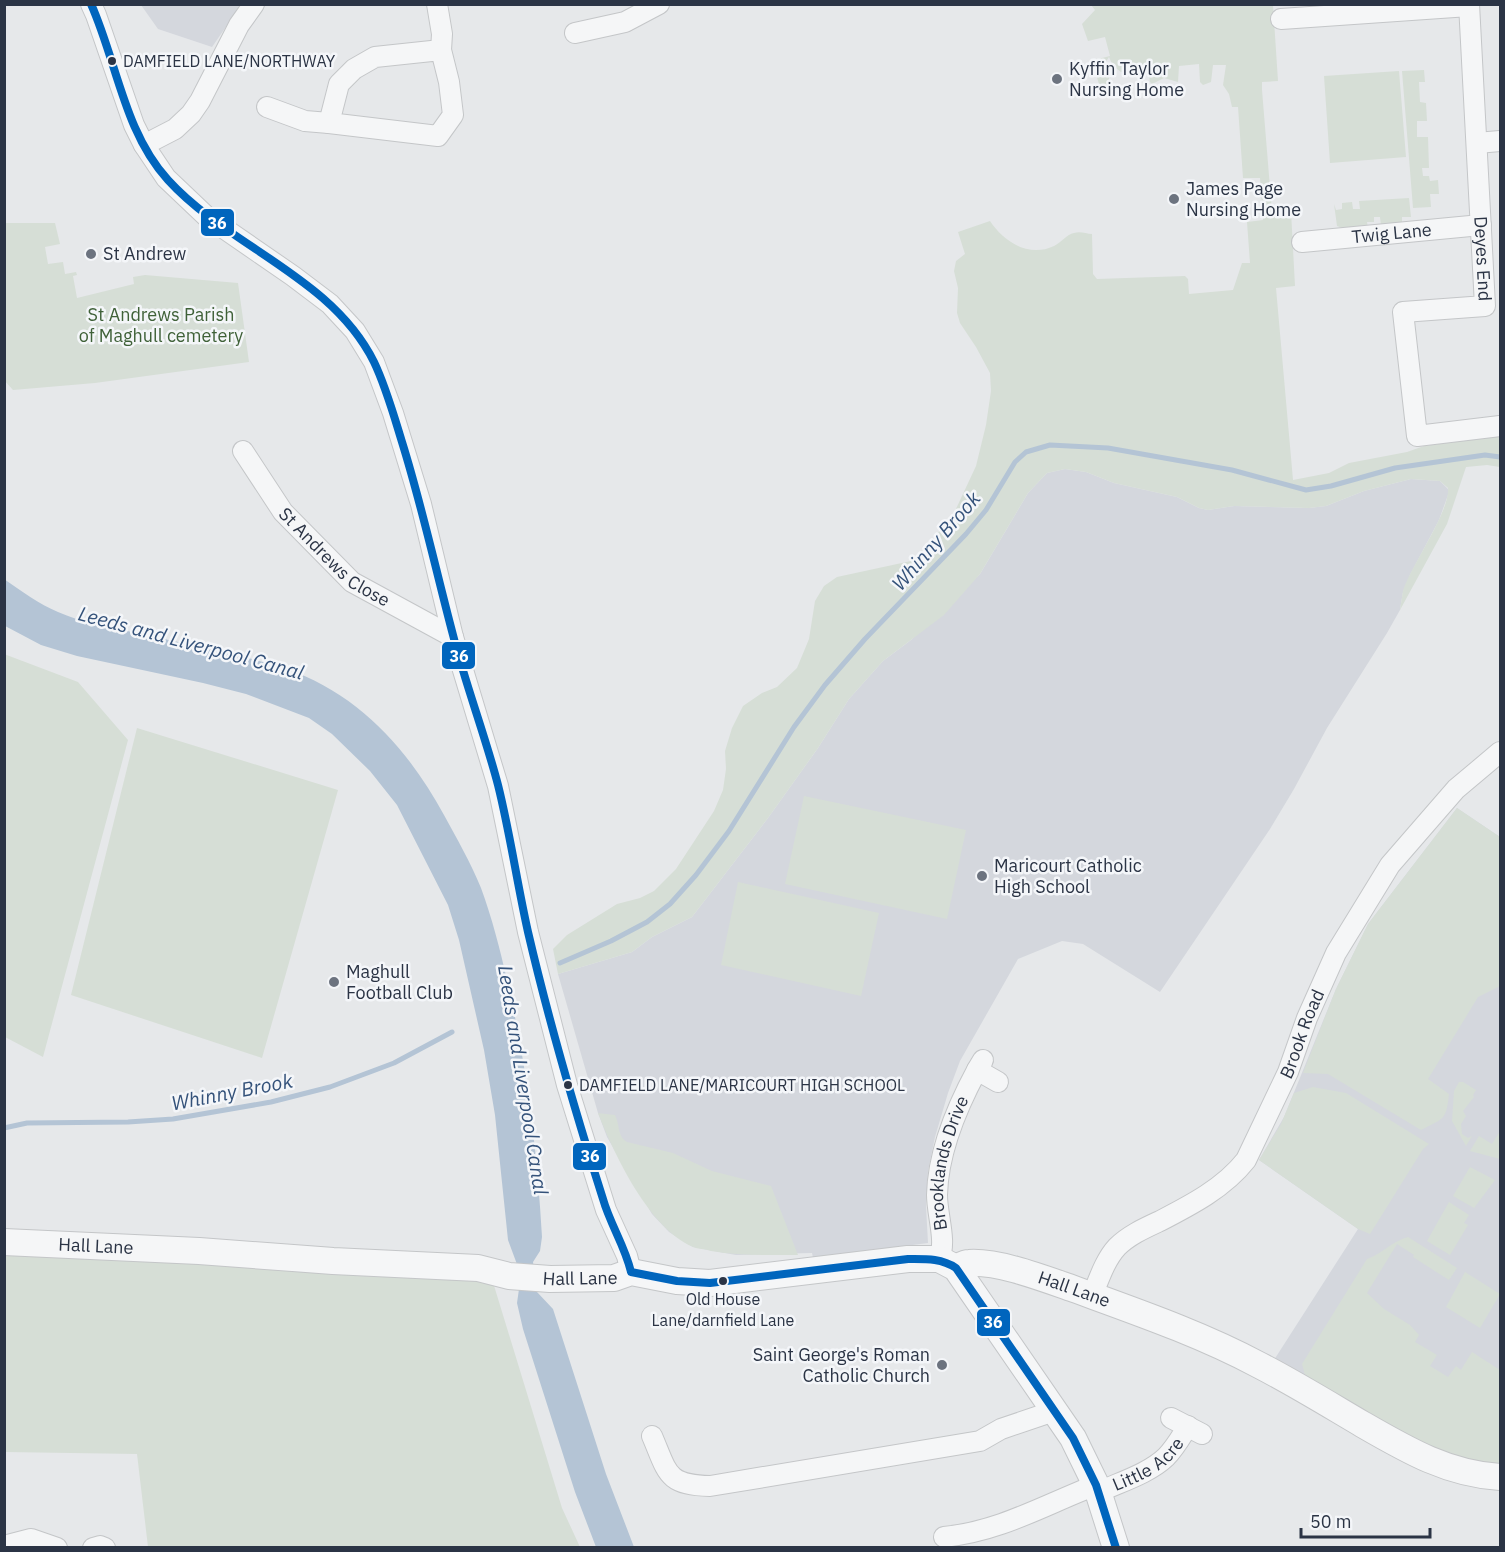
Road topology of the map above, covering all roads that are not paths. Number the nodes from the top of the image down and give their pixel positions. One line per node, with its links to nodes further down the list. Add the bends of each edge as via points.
1 (91, 4): 13 (street)
2 (254, 4): 13 (street, via 191,114 175,129)
3 (436, 4): 8 (street)
4 (1469, 5): 6 (street); 12 (street, Deyes End)
5 (654, 6): 7 (street, via 625,22)
6 (1281, 19)
7 (575, 33)
8 (441, 50): 10 (street, via 375,57 354,69 339,84); 10 (street, via 453,115 438,136)
9 (267, 107): 10 (street, via 305,121)
10 (329, 123)
11 (1500, 141): 12 (street)
12 (1477, 143): 14 (street, Deyes End)
13 (144, 145): 19 (street, via 166,178 206,216 330,304 355,331 374,362 393,413)
14 (1481, 225): 15 (street, Twig Lane); 16 (street, Deyes End)
15 (1302, 242)
16 (1492, 305): 17 (street, Deyes End, via 1403,312 1417,436)
17 (1500, 426)
18 (243, 451): 19 (street, St Andrews Close, via 283,512 352,582)
19 (453, 637): 24 (street, via 498,786 528,932 567,1085 606,1210)
20 (1500, 752): 25 (street, Brook Road, via 1456,789 1390,866 1336,953 1288,1072 1246,1161 1214,1190 1131,1235 1117,1247 1108,1258)
21 (999, 1082): 23 (street, Brooklands Drive, via 980,1065 957,1113 942,1163 937,1194)
22 (4, 1242): 24 (street, Hall Lane, via 478,1268 550,1279 614,1278)
23 (947, 1264): 24 (street, Hall Lane, via 908,1259 710,1283); 25 (street, Hall Lane, via 967,1262 1021,1271); 26 (street)
24 (631, 1272)
25 (1092, 1296): 29 (street, Hall Lane, via 1257,1364 1412,1453 1466,1473)
26 (1054, 1411): 28 (street, via 1001,1429 980,1441 710,1486 688,1486 670,1476); 30 (street, via 1073,1438)
27 (1187, 1426): 30 (street, Little Acre, via 1164,1459)
28 (652, 1436)
29 (1500, 1477)
30 (1097, 1489): 31 (street, Little Acre, via 1065,1497 999,1526); 36 (street)
31 (944, 1537)
32 (4, 1546): 33 (street, via 31,1539)
33 (57, 1548)
34 (93, 1548): 35 (street)
35 (105, 1548)
36 (1116, 1548)

